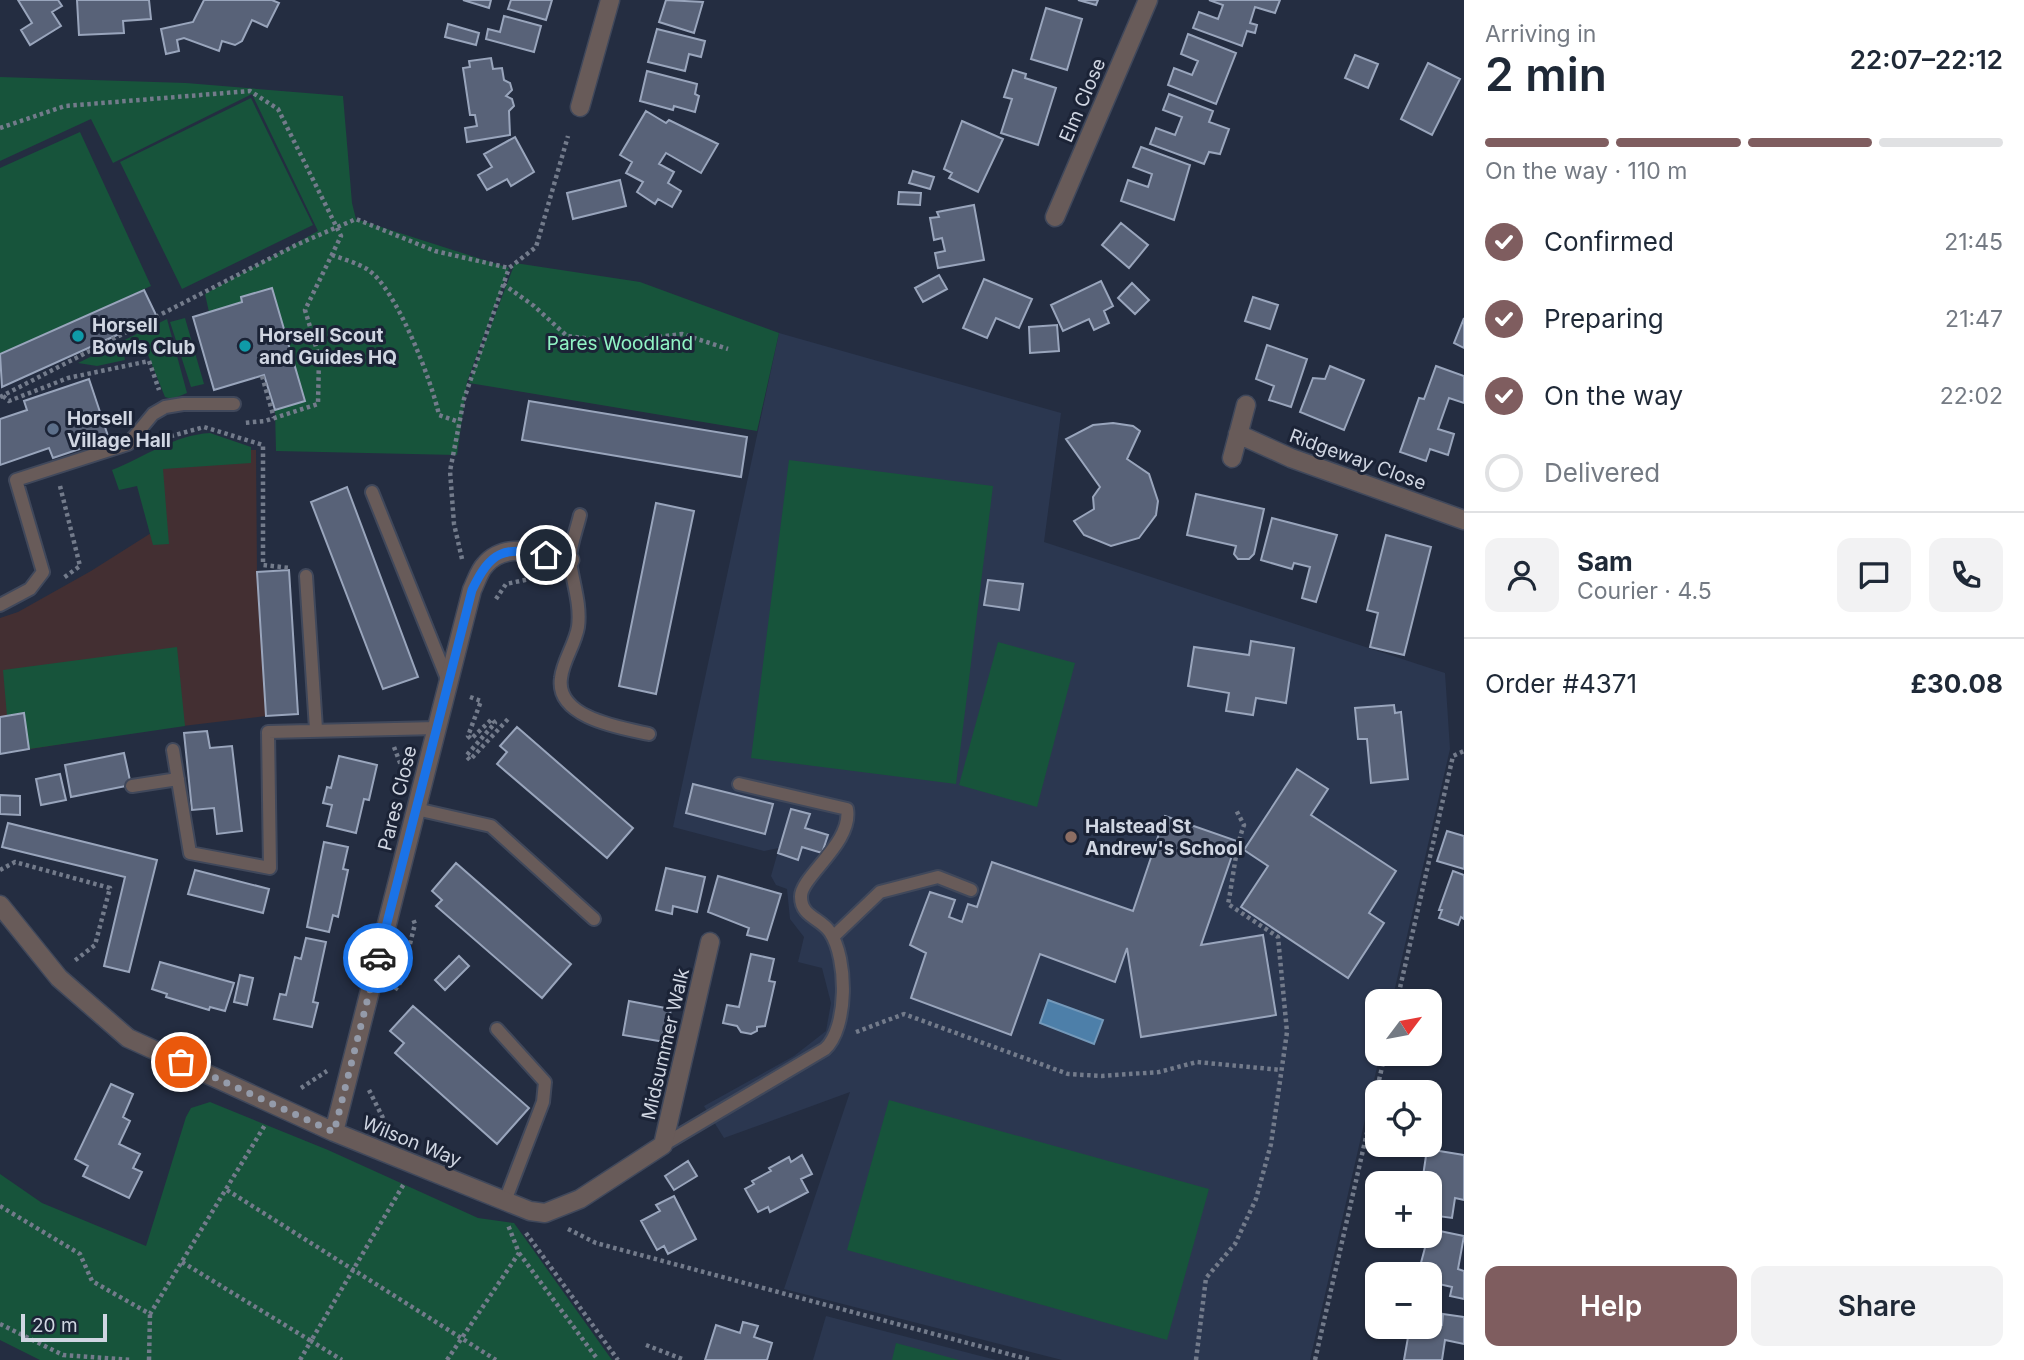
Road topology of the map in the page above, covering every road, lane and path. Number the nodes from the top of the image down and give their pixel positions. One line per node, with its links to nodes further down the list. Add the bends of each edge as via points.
1 (610, 0): 3 (street)
2 (1148, 0): 6 (street, Elm Close)
3 (580, 107)
4 (0, 128): 7 (path, via 65,106 250,91 278,109)
5 (568, 136): 9 (path, via 536,247)
6 (1055, 217)
7 (338, 227): 8 (path, via 341,236); 9 (path, via 356,219 435,251); 13 (path)
8 (332, 255): 17 (path, via 305,310 319,357 318,404); 18 (path, via 369,270 399,310 433,386 439,415)
9 (509, 268): 10 (path)
10 (503, 284): 11 (path, via 566,336 617,342 682,334); 18 (path)
11 (729, 349)
12 (262, 376): 17 (path)
13 (1, 397): 16 (path, via 9,401 68,378 149,361)
14 (234, 404): 16 (lane)
15 (1246, 405): 20 (street)
16 (165, 407): 27 (path, via 172,423 154,441 204,427 263,445 263,565); 31 (lane, via 153,414 128,444 16,480 43,572 30,589)
17 (274, 418): 19 (path)
18 (459, 422): 30 (path, via 450,471 454,524)
19 (235, 424)
20 (1238, 434): 21 (street); 25 (street, Ridgeway Close, via 1291,458)
21 (1231, 458)
22 (70, 482): 29 (path, via 58,486 80,566)
23 (372, 492): 33 (lane)
24 (580, 515): 26 (lane)
25 (1464, 520)
26 (570, 559): 30 (street, Pares Close, via 522,550 499,554 485,564); 40 (lane, via 578,627 560,683 565,697 594,721)
27 (301, 573): 39 (lane)
28 (535, 578): 32 (path, via 506,584)
29 (58, 582)
30 (472, 590): 33 (street, Pares Close)
31 (0, 605)
32 (493, 606)
33 (448, 682): 38 (street, Pares Close)
34 (473, 684): 35 (path)
35 (470, 697): 36 (path); 37 (path, via 481,701 468,736 471,739 492,719 495,723 466,756 470,760)
36 (466, 710)
37 (509, 718)
38 (437, 728): 39 (lane); 46 (street, Pares Close)
39 (316, 729): 43 (lane, via 268,732 270,868 190,853)
40 (649, 734)
41 (173, 750): 43 (lane)
42 (1464, 751): 55 (path, via 1453,756)
43 (178, 779): 45 (lane)
44 (739, 784): 52 (lane, via 847,809 847,823 801,897 806,913)
45 (132, 786)
46 (416, 809): 51 (lane, via 491,826); 61 (street, Pares Close)
47 (1236, 810): 59 (path, via 1244,825 1237,841 1228,904 1278,937 1287,1032)
48 (0, 870): 54 (path, via 15,862 110,888 95,945)
49 (971, 890): 52 (lane, via 938,877 880,892)
50 (0, 905): 60 (street, Wilson Way, via 58,978 128,1038)
51 (594, 919)
52 (833, 937): 57 (lane, via 842,976 843,1011)
53 (710, 942): 62 (street, Midsummer Walk)
54 (70, 964)
55 (1400, 989)
56 (497, 1029): 66 (lane, via 545,1082 543,1102)
57 (834, 1041): 59 (path, via 904,1014 1068,1074 1159,1072 1198,1062); 62 (lane)
58 (1382, 1066): 87 (path)
59 (1281, 1070): 86 (path, via 1271,1144 1255,1199 1235,1244 1206,1278)
60 (278, 1106): 61 (street, Wilson Way); 64 (path)
61 (334, 1132): 66 (street, Wilson Way)
62 (663, 1145): 67 (street, Midsummer Walk, via 580,1199)
63 (409, 1176): 70 (path)
64 (227, 1189): 69 (path); 70 (path)
65 (0, 1206): 71 (path, via 80,1254 92,1281)
66 (508, 1207): 67 (street, Wilson Way); 67 (path); 68 (path, via 506,1222); 83 (path)
67 (538, 1212): 85 (path, via 596,1243)
68 (519, 1253): 73 (path); 82 (path)
69 (182, 1262): 71 (path); 74 (path)
70 (352, 1269): 73 (path); 74 (path)
71 (150, 1314): 77 (path)
72 (0, 1324): 76 (path, via 63,1354)
73 (462, 1339): 80 (path); 81 (path)
74 (311, 1341): 78 (path); 79 (path)
75 (646, 1345): 84 (path)
76 (132, 1360)
77 (149, 1360)
78 (300, 1360)
79 (342, 1360)
80 (447, 1360)
81 (496, 1360)
82 (598, 1360)
83 (618, 1360)
84 (685, 1360)
85 (1031, 1360)
86 (1196, 1360)
87 (1315, 1360)

